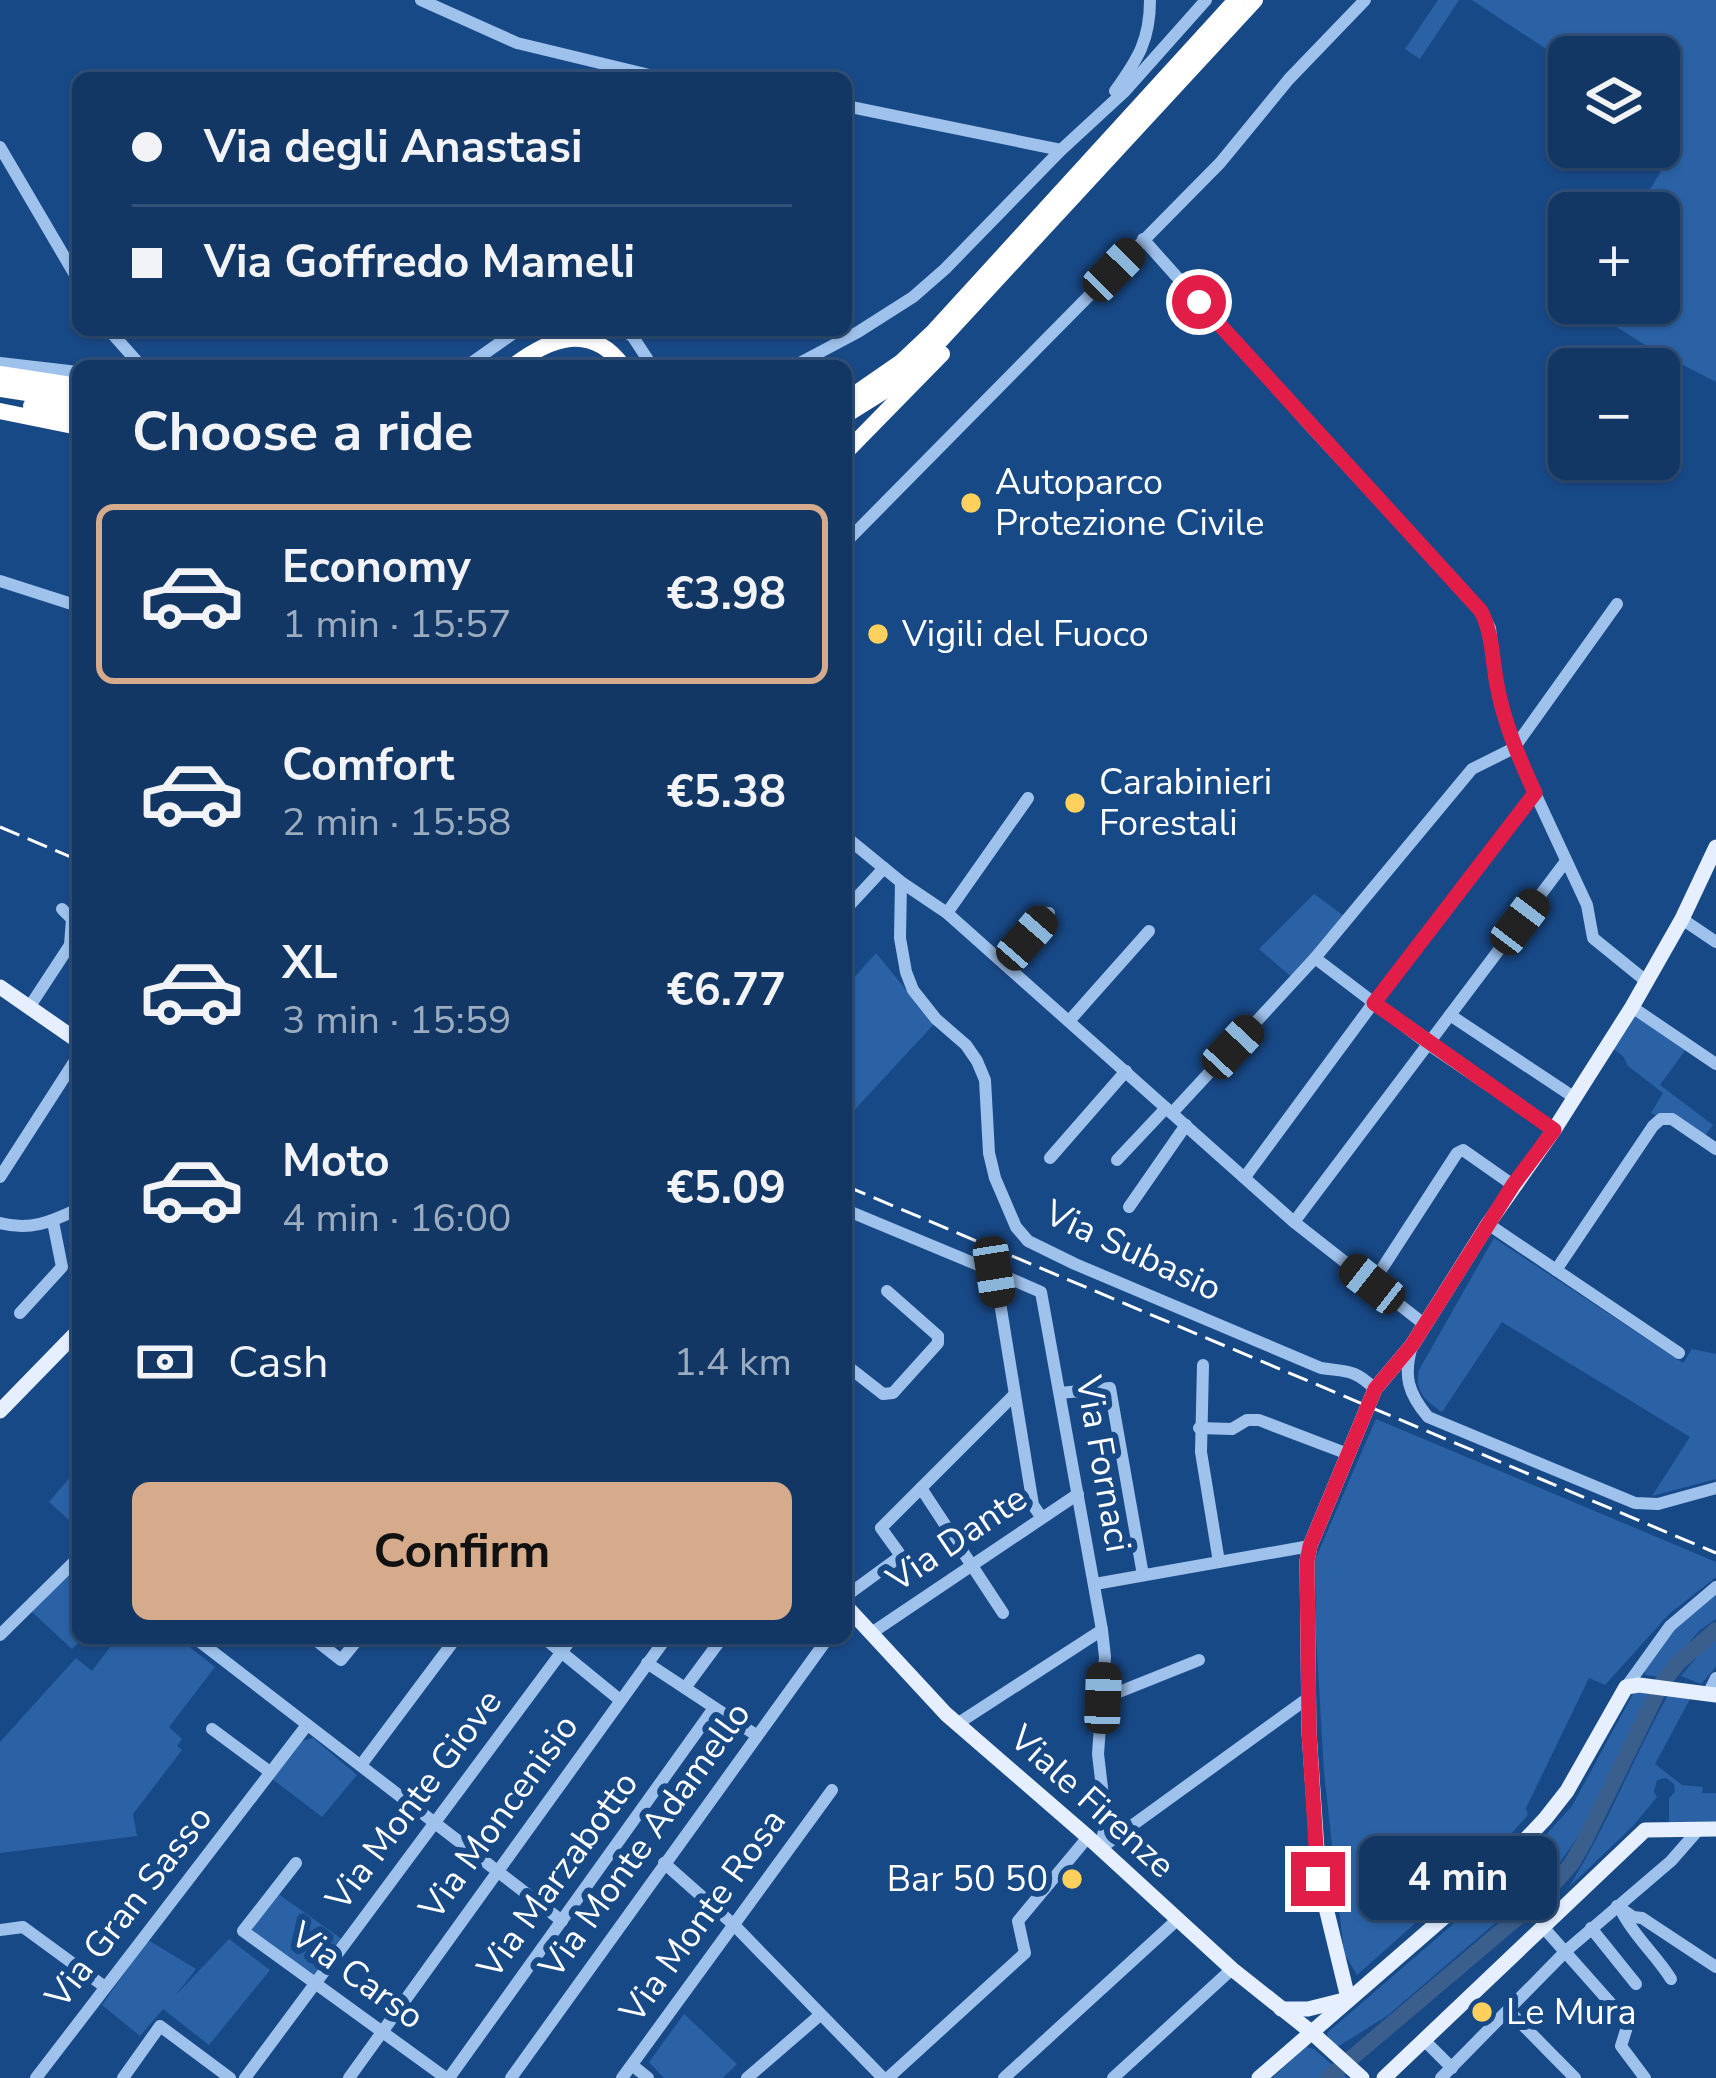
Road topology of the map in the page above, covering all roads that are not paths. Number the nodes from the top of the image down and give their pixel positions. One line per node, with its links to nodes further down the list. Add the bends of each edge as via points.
1 (421, 0): 7 (street, via 517,43)
2 (1150, 0): 9 (street, via 1139,54)
3 (1206, 0): 9 (street)
4 (1236, 0): 31 (highway, via 934,331)
5 (1256, 0): 14 (highway)
6 (1365, 0): 12 (street)
7 (637, 72)
8 (852, 107): 11 (street)
9 (1101, 112): 11 (street)
10 (0, 147): 13 (street)
11 (1061, 150): 15 (street, via 913,298)
12 (1143, 238): 39 (street); 43 (street, via 1481,611)
13 (72, 270)
14 (997, 282): 35 (highway, via 927,355); 38 (highway, via 976,316)
15 (852, 335)
16 (114, 336): 20 (street)
17 (510, 336): 21 (street)
18 (850, 336): 25 (street)
19 (542, 347): 22 (highway); 23 (highway); 24 (highway, via 577,338)
20 (136, 360)
21 (476, 360)
22 (522, 360)
23 (534, 360)
24 (618, 360)
25 (805, 360)
26 (0, 363): 27 (street)
27 (72, 371)
28 (0, 374): 29 (highway)
29 (72, 385)
30 (0, 389): 32 (highway)
31 (852, 396)
32 (72, 399)
33 (0, 402): 36 (highway)
34 (0, 411): 37 (highway)
35 (852, 411)
36 (72, 412)
37 (72, 426)
38 (852, 446)
39 (852, 535)
40 (0, 581): 41 (street)
41 (72, 604)
42 (1617, 604): 43 (street)
43 (1514, 748): 44 (street); 58 (street, via 1472,769)
44 (1535, 793): 48 (street); 62 (street)
45 (1028, 797): 53 (street)
46 (852, 842): 49 (street)
47 (1716, 847): 55 (main road)
48 (1566, 861): 60 (street, via 1593,938); 65 (street)
49 (884, 868): 50 (street); 51 (street)
50 (901, 882): 53 (street); 100 (street, Via Subasio, via 900,938 913,990 977,1061 995,1178 1028,1241 1321,1368 1359,1374)
51 (852, 903)
52 (62, 909): 63 (street, via 72,919 70,945)
53 (947, 913): 59 (street)
54 (1049, 913): 59 (street)
55 (1682, 919): 57 (street); 60 (main road)
56 (1149, 931): 66 (street)
57 (1716, 942)
58 (1315, 958): 62 (street); 73 (street)
59 (1005, 963): 66 (street)
60 (1646, 981): 64 (main road)
61 (0, 987): 63 (main road)
62 (1374, 1003): 68 (street); 80 (street)
63 (30, 1006): 67 (main road)
64 (1632, 1007): 69 (street); 72 (main road)
65 (1450, 1015): 68 (street); 72 (street)
66 (1070, 1020): 71 (street)
67 (72, 1036)
68 (1428, 1044): 75 (street); 87 (street)
69 (1716, 1064)
70 (72, 1065): 79 (street)
71 (1126, 1071): 73 (street); 77 (street)
72 (1574, 1098): 75 (main road)
73 (1169, 1110): 74 (street); 78 (street)
74 (1186, 1125): 80 (street); 82 (street)
75 (1554, 1130): 81 (main road)
76 (1716, 1149): 89 (street, via 1661,1119)
77 (1050, 1158)
78 (1118, 1160)
79 (0, 1177)
80 (1245, 1177): 87 (street)
81 (1513, 1185): 88 (main road); 91 (street, via 1457,1153)
82 (1129, 1207)
83 (72, 1212): 86 (street)
84 (852, 1213): 90 (street)
85 (0, 1222): 86 (street)
86 (53, 1222): 93 (street, via 62,1267)
87 (1294, 1222): 91 (street)
88 (1488, 1224): 89 (street); 94 (main road)
89 (1556, 1270): 97 (street)
90 (994, 1272): 101 (street, Via Fornaci, via 1041,1292); 102 (street)
91 (1372, 1284): 94 (street)
92 (887, 1291): 99 (street, via 938,1343 893,1393)
93 (20, 1312)
94 (1424, 1324): 96 (main road)
95 (72, 1337): 103 (main road)
96 (1412, 1345): 100 (main road); 107 (street, via 1407,1380 1428,1417 1635,1503)
97 (1679, 1353)
98 (1203, 1365): 104 (street)
99 (852, 1370)
100 (1375, 1389): 105 (main road)
101 (1060, 1393): 108 (street, Via Fornaci); 114 (street, via 1110,1388)
102 (1014, 1395): 106 (street); 109 (street)
103 (0, 1411)
104 (1199, 1428): 105 (street, via 1259,1420); 111 (street)
105 (1348, 1454): 110 (main road)
106 (921, 1488): 113 (street); 117 (street, via 881,1528 898,1558)
107 (1714, 1491)
108 (1078, 1494): 109 (street, Via Dante); 115 (street, Via Fornaci)
109 (1042, 1518): 113 (street, Via Dante)
110 (1310, 1546): 111 (street); 139 (main road)
111 (1220, 1562): 114 (street)
112 (72, 1564): 122 (street)
113 (973, 1567): 119 (street); 121 (street, Via Dante)
114 (1143, 1575): 115 (street)
115 (1095, 1584): 120 (street, Via Fornaci)
116 (1716, 1587): 135 (street, via 1670,1626)
117 (852, 1601)
118 (852, 1612): 121 (main road, Viale Firenze)
119 (1003, 1613)
120 (1102, 1630): 138 (street, Via Fornaci); 142 (street)
121 (870, 1634): 142 (main road, Viale Firenze)
122 (0, 1635)
123 (203, 1644): 143 (street)
124 (321, 1644): 125 (street, via 341,1660)
125 (354, 1644)
126 (452, 1644): 146 (street)
127 (552, 1644): 132 (street)
128 (568, 1644): 132 (street, Via Monte Giove)
129 (661, 1644): 134 (street, Via Moncenisio)
130 (718, 1644): 136 (street)
131 (824, 1644): 145 (street, Via Monte Adamello)
132 (562, 1652): 140 (street); 149 (street, Via Monte Giove)
133 (1199, 1660): 138 (street)
134 (647, 1663): 136 (street); 140 (street, Via Moncenisio)
135 (1633, 1686): 137 (main road); 170 (main road, via 1545,1819 1487,1880)
136 (685, 1688): 141 (street)
137 (1711, 1691)
138 (1103, 1698): 151 (street, Via Fornaci, via 1098,1754 1106,1822)
139 (1308, 1698): 151 (street); 164 (main road, via 1318,1879)
140 (620, 1700): 154 (street, Via Moncenisio)
141 (714, 1708): 145 (street); 157 (street, Via Marzabotto)
142 (957, 1724): 151 (main road, Viale Firenze)
143 (307, 1725): 146 (street); 147 (street, Via Gran Sasso)
144 (212, 1729): 147 (street)
145 (756, 1736): 153 (street, Via Monte Adamello)
146 (361, 1765): 149 (street)
147 (270, 1772): 169 (street, Via Gran Sasso)
148 (832, 1790): 158 (street, Via Monte Rosa)
149 (435, 1821): 154 (street); 167 (street, Via Monte Giove)
150 (1708, 1829): 155 (street); 159 (main road, via 1645,1830)
151 (1094, 1842): 156 (main road, Viale Firenze); 190 (street, via 1018,1921 1024,1953)
152 (296, 1863): 167 (street, Via Carso, via 243,1931)
153 (664, 1863): 158 (street); 186 (street, Via Monte Adamello)
154 (497, 1869): 157 (street); 175 (street, Via Moncenisio)
155 (1619, 1908): 160 (street); 163 (street); 166 (street)
156 (1178, 1919): 165 (main road, Viale Firenze); 191 (street)
157 (562, 1921): 185 (street, Via Marzabotto)
158 (734, 1925): 174 (street); 178 (street, Via Monte Rosa)
159 (1543, 1927): 162 (street); 177 (main road)
160 (1591, 1928): 162 (street); 168 (street)
161 (0, 1930): 169 (street, via 23,1927)
162 (1567, 1952): 173 (street); 197 (street, via 1624,2020 1621,2046)
163 (1716, 1967)
164 (1340, 1968): 170 (main road); 171 (main road, via 1334,1992)
165 (1232, 1970): 172 (main road, Viale Firenze); 192 (street)
166 (1671, 1979)
167 (315, 1983): 175 (street, Via Carso); 183 (street, Via Monte Giove)
168 (1636, 1984)
169 (105, 1987): 180 (street, Via Gran Sasso)
170 (1348, 1998): 171 (main road); 176 (main road)
171 (1318, 2007): 172 (main road)
172 (1280, 2009): 176 (main road, Viale Firenze)
173 (1509, 2011): 179 (street); 196 (street)
174 (820, 2015): 189 (street); 190 (street)
175 (382, 2032): 184 (street, Via Moncenisio); 185 (street, Via Carso)
176 (1315, 2036): 193 (main road); 194 (main road, Viale Firenze)
177 (1424, 2040): 179 (street); 195 (main road)
178 (632, 2065): 187 (street, Via Monte Rosa); 188 (street)
179 (1449, 2075)
180 (36, 2078)
181 (123, 2078): 182 (street, via 160,2026)
182 (230, 2078)
183 (245, 2078)
184 (349, 2078)
185 (448, 2078)
186 (512, 2078)
187 (622, 2078)
188 (648, 2078)
189 (747, 2078)
190 (886, 2078)
191 (1004, 2078)
192 (1113, 2078)
193 (1259, 2078)
194 (1362, 2078)
195 (1384, 2078)
196 (1575, 2078)
197 (1645, 2078)

